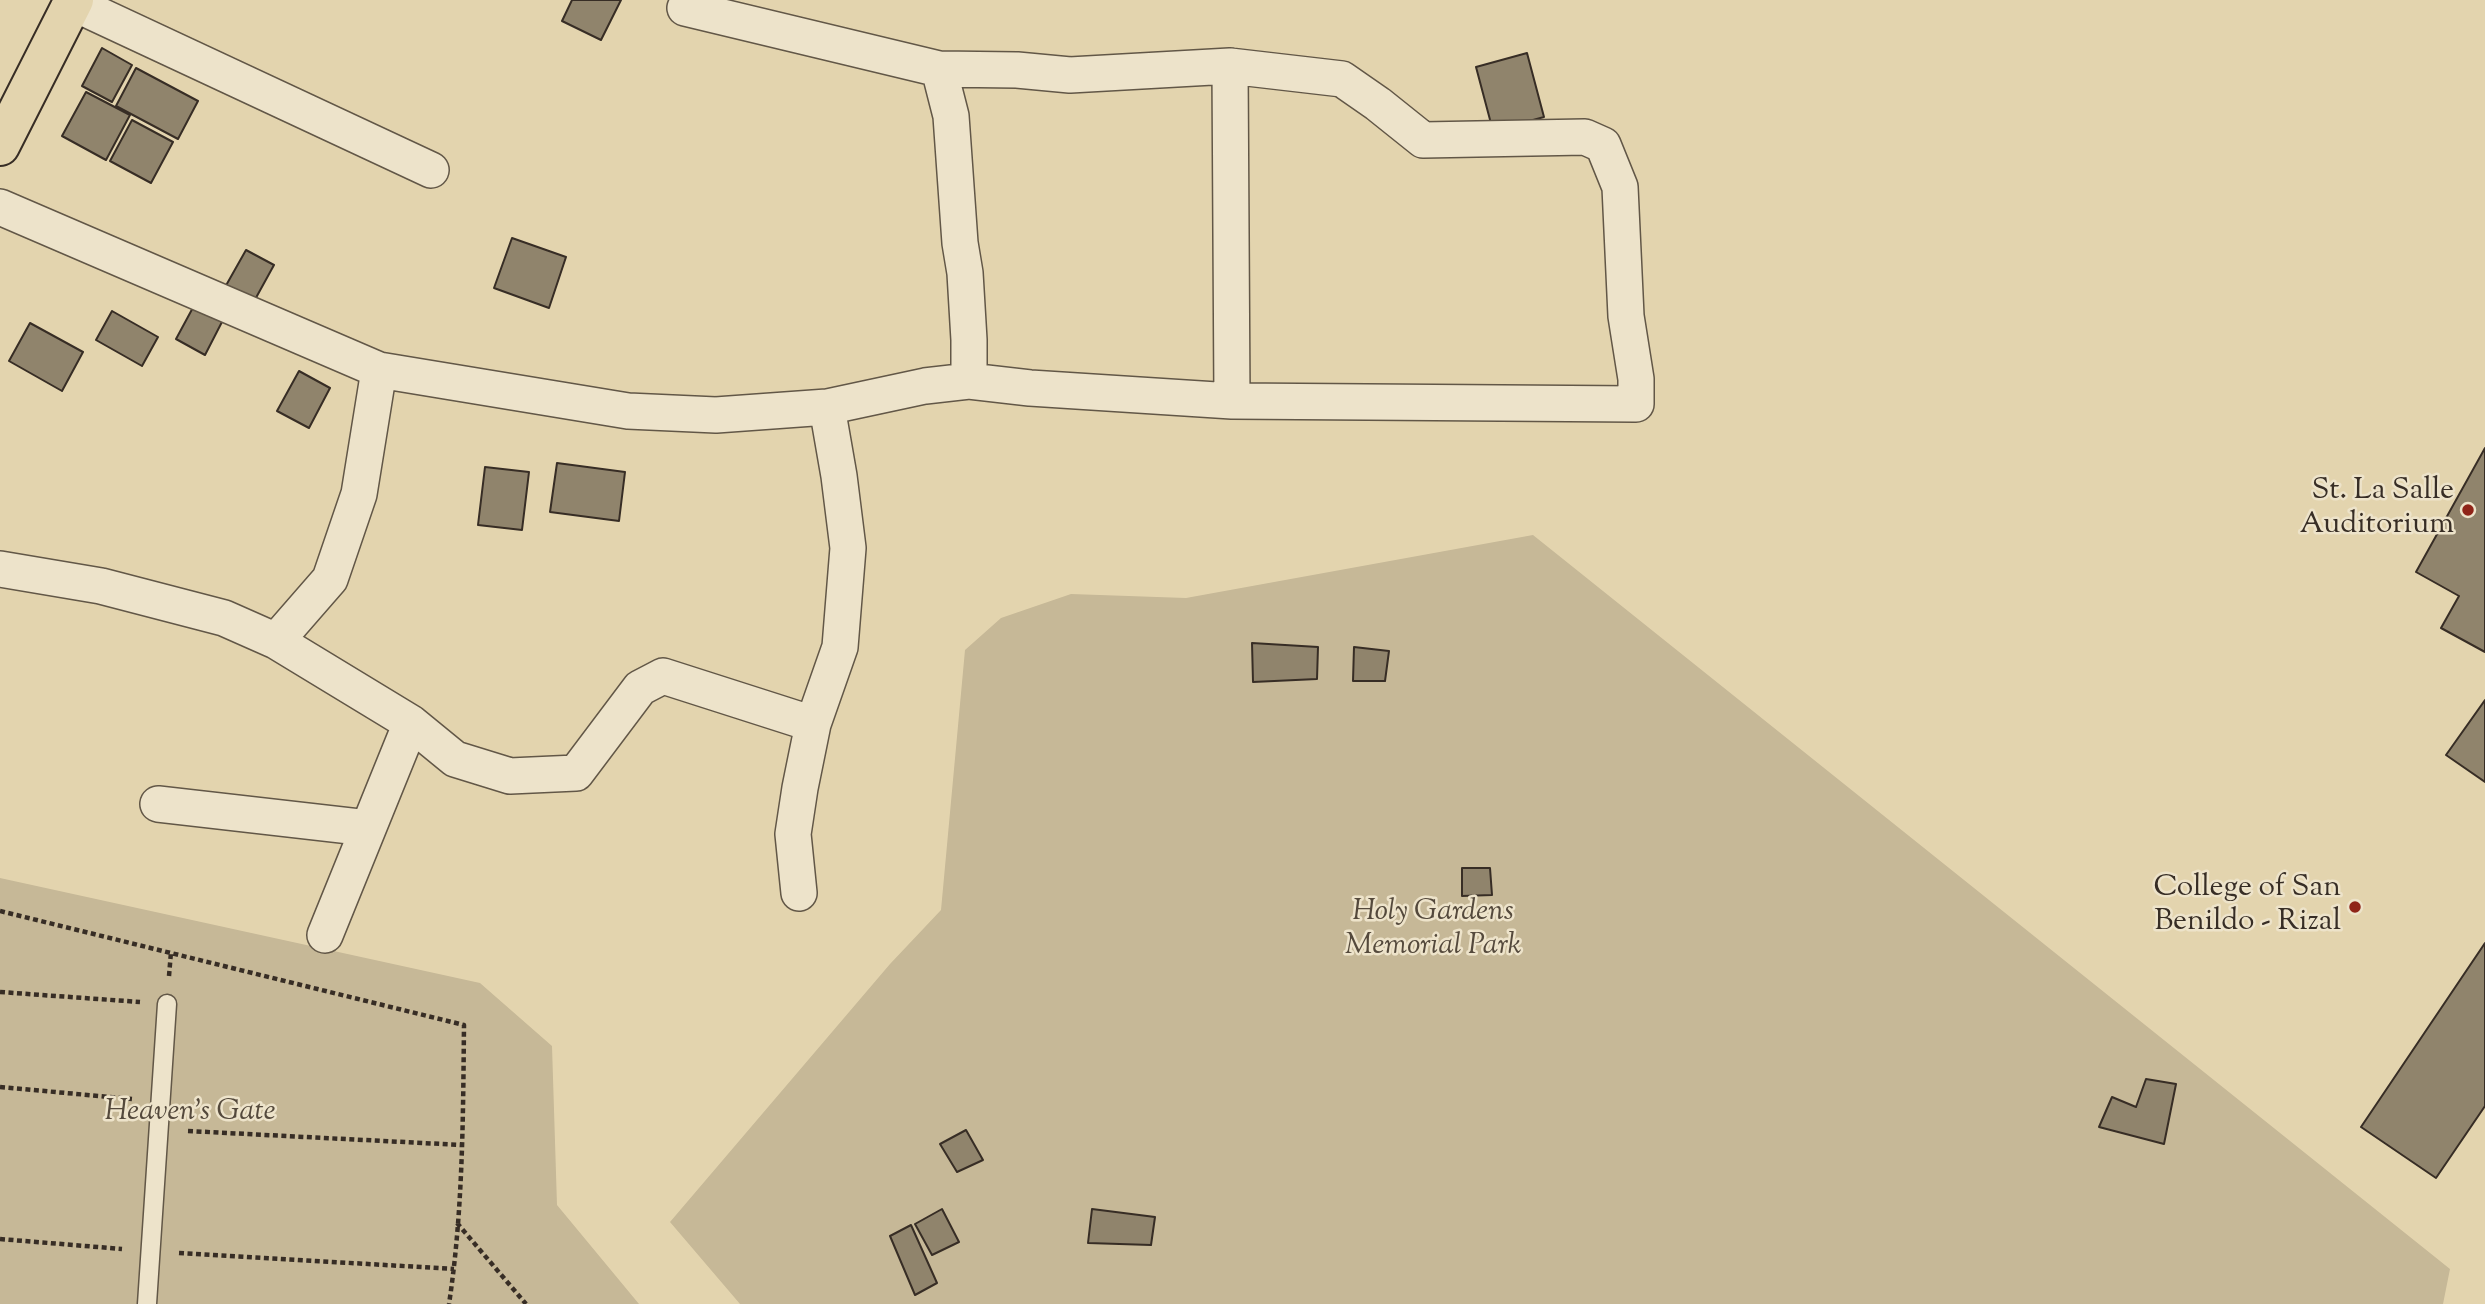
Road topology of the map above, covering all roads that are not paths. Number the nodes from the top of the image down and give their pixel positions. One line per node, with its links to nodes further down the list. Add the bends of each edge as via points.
1 (73, 1): 5 (main road); 6 (street)
2 (685, 8): 4 (street)
3 (1230, 66): 4 (street, via 1070,75); 10 (street); 10 (street, via 1342,79 1423,140 1585,137 1603,145 1620,187 1626,316 1636,379 1636,404)
4 (939, 69): 9 (street, via 951,116 965,273)
5 (0, 146)
6 (431, 170)
7 (0, 206): 8 (street)
8 (379, 370): 11 (street, via 628,411 716,415); 13 (street, via 359,494 330,579)
9 (968, 381): 10 (street); 11 (street)
10 (1232, 401)
11 (827, 407): 15 (street, via 848,548 840,647)
12 (0, 569): 13 (street, via 101,586 224,618)
13 (276, 641): 14 (street)
14 (411, 723): 15 (street, via 455,759 510,776 576,773 640,688 663,676); 17 (street)
15 (813, 724): 18 (street, via 793,834)
16 (158, 804): 17 (street)
17 (368, 828): 19 (street)
18 (799, 893)
19 (325, 935)
20 (167, 1004): 21 (lane)
21 (147, 1304)

